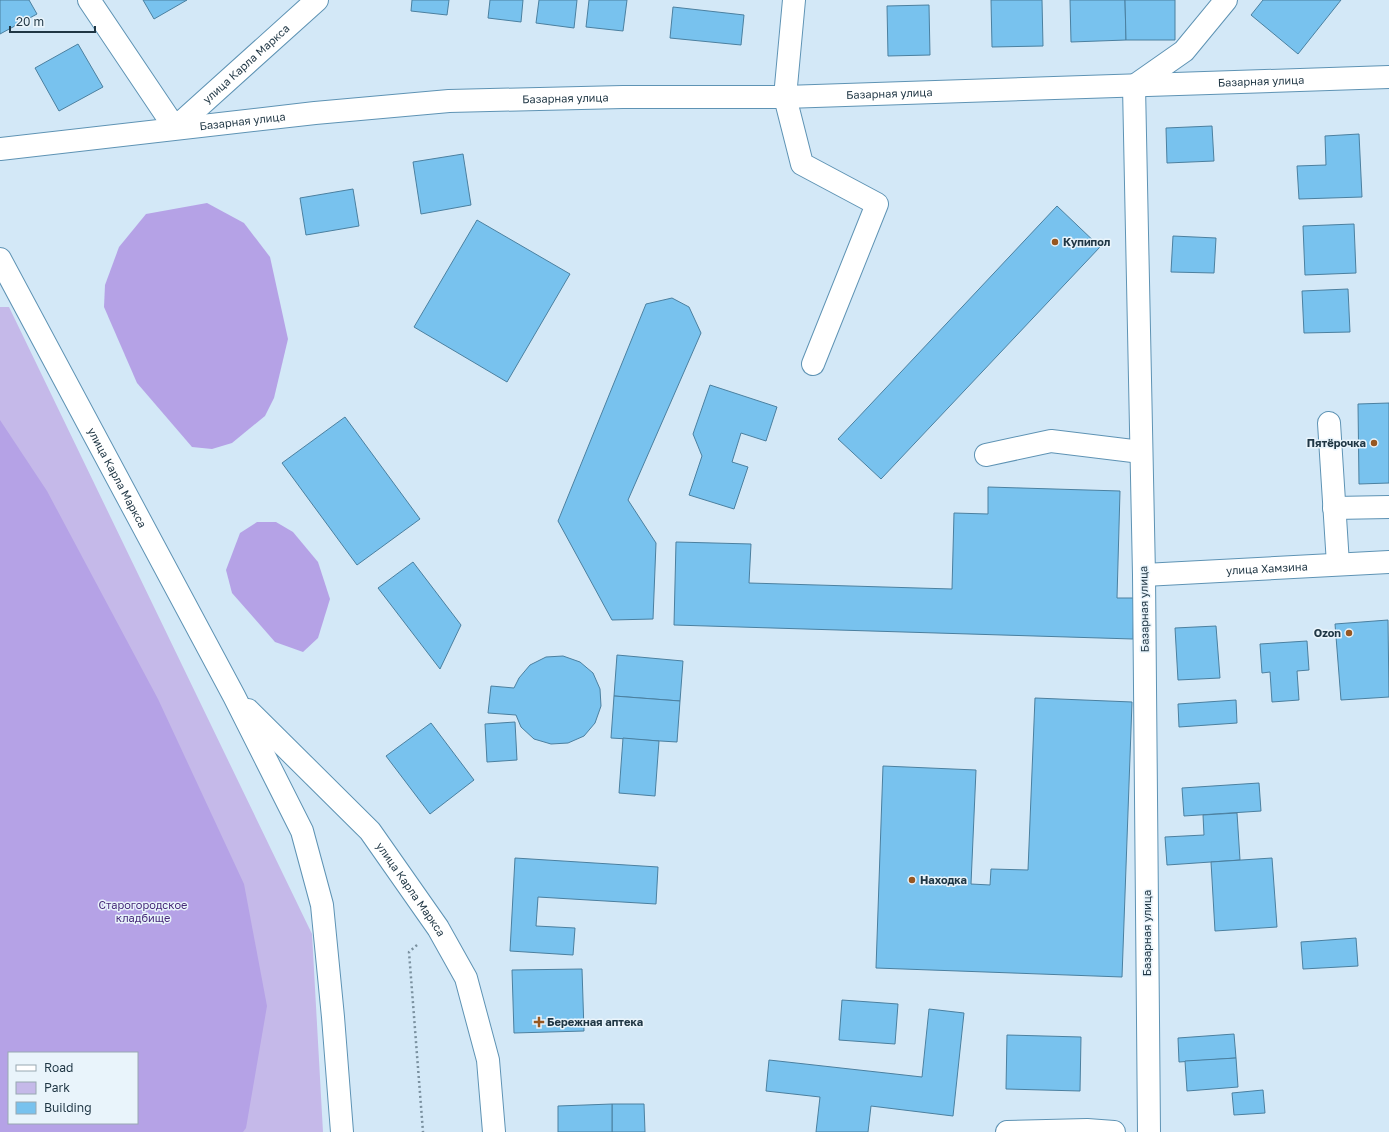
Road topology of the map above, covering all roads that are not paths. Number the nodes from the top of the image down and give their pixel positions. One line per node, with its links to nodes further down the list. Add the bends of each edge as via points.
1 (89, 0): 8 (street)
2 (317, 0): 8 (street, улица Карла Маркса)
3 (794, 0): 7 (street)
4 (1226, 0): 6 (street, via 1184,51)
5 (1389, 77): 6 (street, Базарная улица)
6 (1134, 86): 7 (street, Базарная улица); 13 (street, Базарная улица)
7 (785, 97): 8 (street, Базарная улица, via 584,97 449,101); 11 (street, via 802,164 877,204)
8 (175, 128): 9 (street, Базарная улица)
9 (0, 149)
10 (0, 258): 20 (street, улица Карла Маркса)
11 (813, 364)
12 (1328, 422): 16 (street)
13 (1141, 452): 14 (street, via 1051,441); 19 (street, Базарная улица)
14 (986, 456)
15 (1389, 507): 16 (street)
16 (1334, 508): 18 (street)
17 (1389, 562): 18 (street, улица Хамзина)
18 (1338, 564): 19 (street, улица Хамзина)
19 (1144, 575): 25 (street, Базарная улица)
20 (234, 696): 21 (street, улица Карла Маркса, via 302,831 322,905); 22 (street, улица Карла Маркса, via 370,831 438,928 466,978 488,1060)
21 (342, 1132)
22 (494, 1132)
23 (1007, 1132): 24 (street)
24 (1114, 1132)
25 (1149, 1132)

